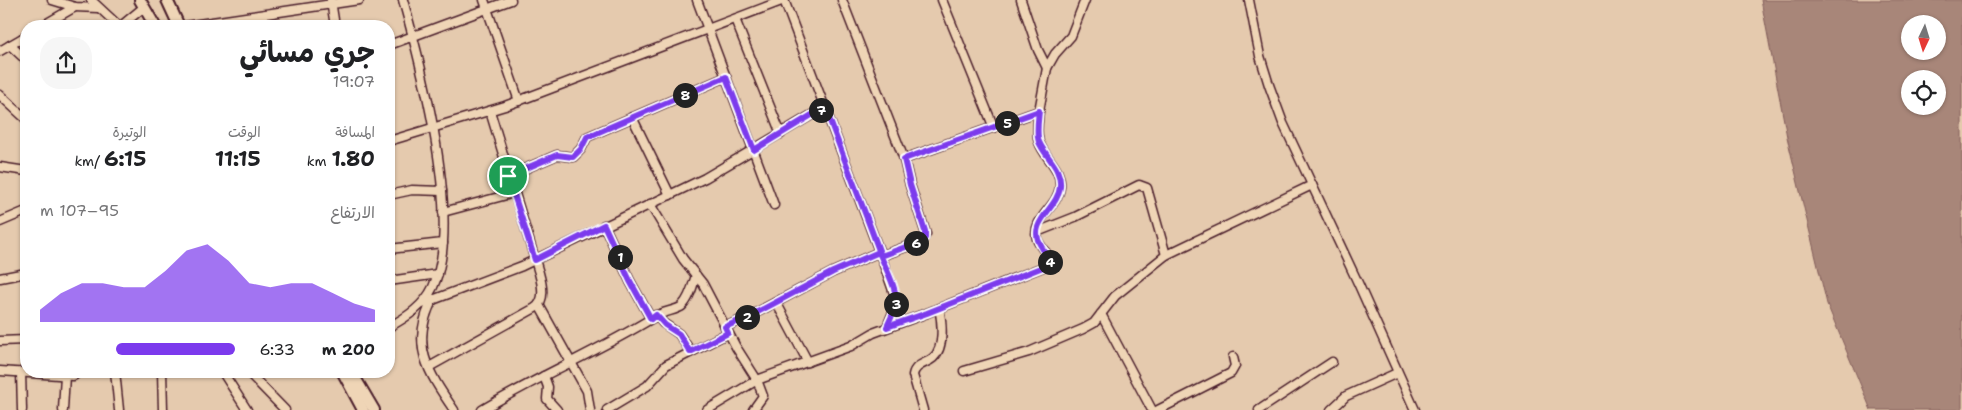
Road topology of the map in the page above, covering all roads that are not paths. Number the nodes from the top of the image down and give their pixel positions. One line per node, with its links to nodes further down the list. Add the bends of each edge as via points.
1 (52, 0): 17 (street)
2 (91, 0): 18 (street)
3 (167, 0): 25 (main road)
4 (359, 0): 15 (street)
5 (403, 0): 29 (street)
6 (484, 0): 19 (street)
7 (511, 0): 19 (street)
8 (697, 0): 28 (street)
9 (784, 0): 20 (street); 39 (street)
10 (842, 0): 49 (street)
11 (942, 0): 44 (street)
12 (1021, 0): 35 (street, via 1038,50)
13 (1085, 0): 35 (street, via 1071,36)
14 (1249, 0): 53 (street, via 1268,86)
15 (331, 2): 26 (street); 27 (street)
16 (142, 4): 23 (street); 24 (main road)
17 (75, 7): 18 (street); 21 (street)
18 (98, 8): 22 (street)
19 (487, 9): 29 (street); 38 (street)
20 (735, 19): 28 (street); 46 (street)
21 (52, 20)
22 (116, 20)
23 (128, 20)
24 (151, 20)
25 (176, 20)
26 (222, 20)
27 (334, 20)
28 (707, 29): 36 (street); 38 (street)
29 (413, 36): 31 (street); 45 (street)
30 (20, 39): 32 (street)
31 (395, 44)
32 (10, 45): 33 (street); 34 (street)
33 (0, 51)
34 (20, 54)
35 (1048, 68): 40 (street)
36 (726, 77): 43 (street); 48 (street)
37 (0, 95): 42 (street)
38 (519, 101): 41 (street)
39 (825, 107): 46 (street); 67 (street)
40 (1039, 111): 44 (street); 64 (street, via 1039,141 1057,170 1060,188)
41 (490, 112): 45 (street); 52 (street)
42 (20, 113)
43 (632, 117): 52 (street, via 587,137 573,157 557,155); 57 (street)
44 (994, 128): 49 (street)
45 (434, 129): 47 (street); 54 (street)
46 (781, 134): 48 (street)
47 (395, 139)
48 (754, 150): 57 (street); 59 (street)
49 (904, 159): 67 (street, via 925,238)
50 (0, 168): 51 (street)
51 (20, 170)
52 (508, 176): 55 (street)
53 (1312, 185): 68 (street); 96 (street)
54 (442, 191): 56 (street, via 412,190); 60 (street)
55 (514, 193): 60 (street); 69 (street)
56 (395, 194)
57 (670, 194): 58 (street)
58 (650, 204): 63 (street); 72 (street, via 683,259)
59 (774, 205)
60 (443, 212): 65 (street)
61 (20, 214): 62 (street)
62 (0, 222)
63 (604, 225): 69 (street); 81 (street, via 630,281)
64 (1036, 232): 68 (street, via 1075,217 1139,185 1147,188); 79 (street, via 1041,247 1050,258 1048,265)
65 (443, 242): 66 (street); 71 (street)
66 (395, 248)
67 (880, 254): 76 (street, via 833,272); 83 (street, via 896,299)
68 (1166, 255): 80 (street, via 1115,296)
69 (535, 260): 75 (street); 78 (street, via 541,284)
70 (20, 274): 73 (street)
71 (438, 274): 74 (street); 77 (street)
72 (696, 274): 81 (street, via 682,307); 84 (street)
73 (0, 278)
74 (395, 280)
75 (433, 300): 77 (street); 92 (street, via 424,317 421,335)
76 (776, 302): 84 (street); 90 (street)
77 (422, 304): 82 (street)
78 (539, 305): 89 (street); 92 (street)
79 (939, 308): 83 (street); 122 (street, via 942,331 937,353 916,367 912,375)
80 (1101, 314): 94 (street, via 1088,326 1059,340); 123 (street)
81 (653, 317): 87 (street, via 679,334); 89 (street)
82 (395, 323)
83 (887, 327): 90 (street, via 851,346)
84 (726, 330): 87 (street); 106 (street)
85 (20, 340): 86 (street)
86 (0, 341)
87 (690, 352): 119 (street, via 666,365 647,386)
88 (1232, 357): 124 (street, via 1235,366 1231,373)
89 (570, 362): 97 (street); 118 (street, via 587,391)
90 (808, 362): 106 (street)
91 (1332, 362): 125 (street)
92 (429, 367): 115 (street)
93 (0, 371): 95 (street)
94 (964, 371)
95 (20, 372)
96 (1397, 373): 126 (street, via 1346,396); 127 (street)
97 (544, 376): 116 (street); 117 (street, via 548,387 547,399)
98 (21, 378): 107 (street)
99 (65, 378): 108 (street)
100 (116, 378): 109 (street)
101 (162, 378): 110 (street)
102 (226, 378): 111 (street)
103 (254, 378): 112 (street)
104 (346, 378): 113 (main road)
105 (355, 378): 114 (main road)
106 (757, 380): 120 (street); 121 (street, via 763,396)
107 (22, 410)
108 (63, 410)
109 (119, 410)
110 (163, 410)
111 (247, 410)
112 (285, 410)
113 (363, 410)
114 (374, 410)
115 (454, 410)
116 (482, 410)
117 (557, 410)
118 (590, 410)
119 (607, 410)
120 (707, 410)
121 (753, 410)
122 (922, 410)
123 (1152, 410)
124 (1158, 410)
125 (1259, 410)
126 (1331, 410)
127 (1414, 410)

